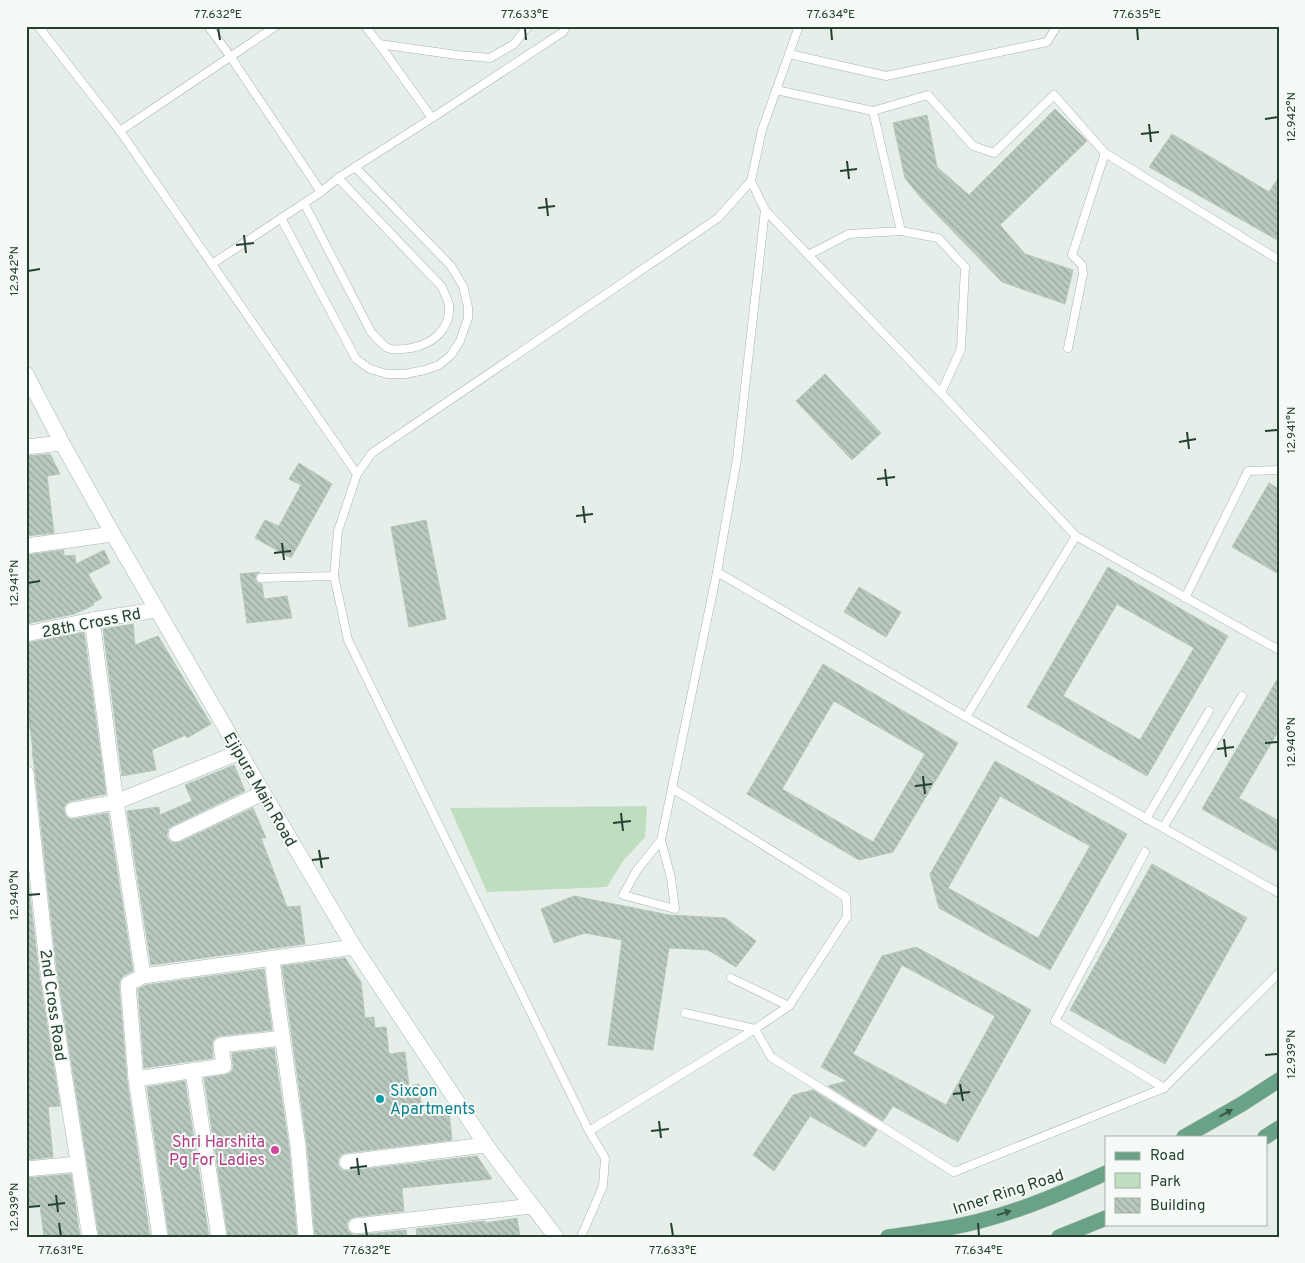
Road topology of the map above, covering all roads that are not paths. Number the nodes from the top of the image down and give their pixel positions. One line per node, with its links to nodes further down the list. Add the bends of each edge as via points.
1 (38, 26): 15 (lane)
2 (208, 26): 11 (lane)
3 (276, 26): 11 (lane)
4 (364, 26): 9 (lane)
5 (528, 26): 9 (lane, via 514,44 490,58)
6 (566, 26): 14 (lane, via 563,32)
7 (799, 26): 10 (lane)
8 (1057, 26): 10 (lane, via 1047,42 886,76)
9 (379, 44): 14 (lane)
10 (789, 54): 12 (lane)
11 (230, 56): 15 (lane); 20 (lane)
12 (776, 90): 13 (lane); 19 (lane, via 762,130)
13 (873, 111): 16 (lane, via 928,95 973,146 994,153 1054,95); 24 (lane)
14 (432, 118): 17 (lane)
15 (120, 131): 27 (lane)
16 (1106, 153): 26 (lane); 28 (lane, via 1072,255 1082,265 1083,274)
17 (355, 167): 18 (lane); 23 (lane, via 451,266 463,286 468,318 460,341 439,365 404,374 387,374 370,369 356,359)
18 (338, 178): 20 (lane); 21 (lane, via 442,287 449,305 447,321 442,332 431,341 403,350 388,348 371,332)
19 (751, 181): 22 (lane); 34 (lane, via 718,218 372,453)
20 (321, 192): 21 (lane)
21 (304, 203): 23 (lane)
22 (765, 210): 25 (lane); 38 (lane, via 737,459)
23 (281, 218): 27 (lane)
24 (901, 231): 25 (lane, via 849,234); 30 (lane, via 938,238 965,266 961,349)
25 (808, 255): 30 (lane)
26 (1279, 260)
27 (212, 264): 34 (lane)
28 (1068, 348)
29 (26, 374): 31 (street, Ejipura Main Road)
30 (941, 393): 36 (lane)
31 (62, 443): 32 (street); 35 (street, Ejipura Main Road)
32 (26, 447)
33 (1279, 470): 41 (lane, via 1248,471)
34 (357, 474): 39 (lane, via 338,531)
35 (113, 534): 37 (street); 42 (street, Ejipura Main Road)
36 (1076, 536): 41 (lane); 48 (lane)
37 (26, 546)
38 (717, 572): 48 (lane); 51 (lane)
39 (334, 576): 40 (lane); 75 (lane, via 348,640)
40 (261, 578)
41 (1185, 598): 45 (lane)
42 (156, 610): 43 (street, 28th Cross Rd); 49 (street, Ejipura Main Road)
43 (92, 620): 44 (street, 28th Cross Rd); 53 (street)
44 (26, 634)
45 (1279, 650)
46 (1242, 696): 56 (lane)
47 (1209, 711): 55 (lane)
48 (966, 717): 55 (lane)
49 (240, 752): 52 (street, Ejipura Main Road); 53 (street)
50 (26, 773): 80 (street, 2nd Cross Road, via 48,972)
51 (672, 788): 58 (lane); 66 (lane, via 846,897 847,917)
52 (263, 793): 57 (street); 61 (street, Ejipura Main Road)
53 (116, 802): 54 (street); 64 (street)
54 (73, 810)
55 (1146, 819): 56 (lane)
56 (1163, 828): 60 (lane)
57 (176, 834)
58 (661, 840): 58 (lane, via 637,870 624,895 675,909)
59 (1145, 852): 73 (lane, via 1055,1021)
60 (1279, 893)
61 (354, 948): 62 (street); 78 (street, Ejipura Main Road)
62 (272, 958): 64 (street); 69 (street)
63 (1279, 973): 73 (lane)
64 (143, 976): 71 (street, via 128,984)
65 (731, 978): 66 (lane)
66 (789, 1006): 68 (lane)
67 (685, 1013): 68 (lane)
68 (755, 1029): 73 (lane, via 771,1057 954,1172); 75 (lane)
69 (283, 1038): 70 (street, via 221,1045 224,1066); 89 (street, via 298,1146)
70 (193, 1072): 71 (street); 88 (street)
71 (136, 1079): 87 (street)
72 (1279, 1080): 76 (main road, one-way to 72)
73 (1164, 1088)
74 (1279, 1128): 77 (main road)
75 (589, 1131): 91 (lane, via 605,1158 603,1186)
76 (1186, 1136)
77 (1267, 1136)
78 (486, 1145): 79 (street); 83 (street, Ejipura Main Road)
79 (347, 1162)
80 (78, 1164): 81 (street); 86 (street, 2nd Cross Road)
81 (26, 1169)
82 (1105, 1174): 92 (main road, Inner Ring Road, one-way to 82, via 983,1220)
83 (532, 1206): 85 (street); 90 (street, Ejipura Main Road)
84 (1105, 1218): 93 (main road)
85 (356, 1226)
86 (90, 1237)
87 (160, 1237)
88 (219, 1237)
89 (306, 1237)
90 (556, 1237)
91 (581, 1237)
92 (888, 1237)
93 (1059, 1237)

